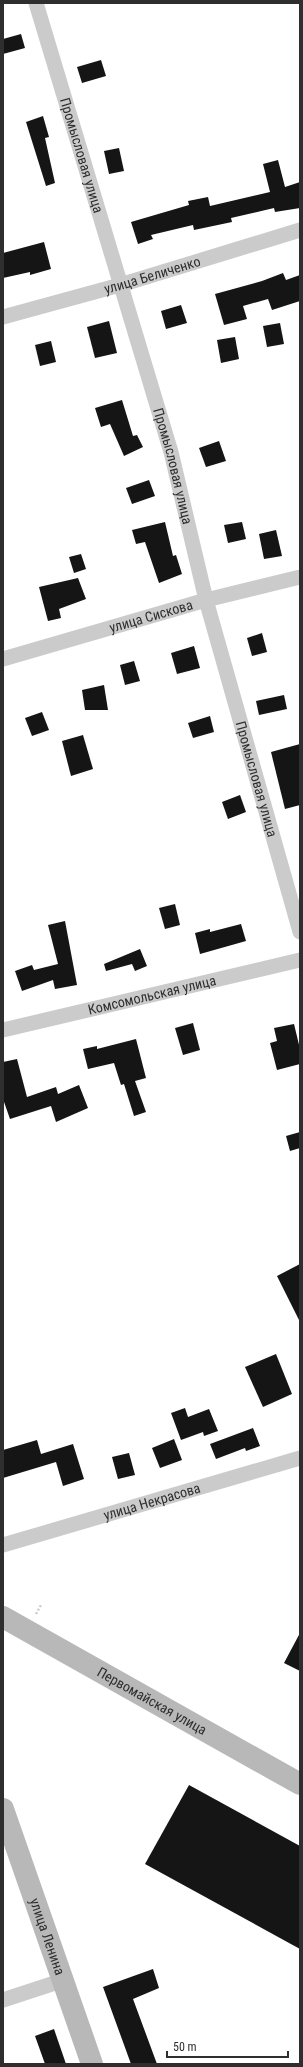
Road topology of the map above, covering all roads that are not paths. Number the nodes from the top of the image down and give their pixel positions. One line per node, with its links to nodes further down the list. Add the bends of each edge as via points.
1 (36, 3): 3 (street, Промысловая улица)
2 (300, 230): 3 (street, улица Беличенко)
3 (120, 285): 4 (street, улица Беличенко); 6 (street, Промысловая улица, via 171,452)
4 (3, 317)
5 (300, 577): 6 (street, улица Сискова)
6 (206, 600): 7 (street, улица Сискова); 8 (street, Промысловая улица)
7 (3, 659)
8 (300, 932)
9 (300, 960): 10 (street, Комсомольская улица)
10 (3, 1030)
11 (300, 1458): 12 (street, улица Некрасова)
12 (3, 1545)
13 (3, 1618): 14 (street, Первомайская улица)
14 (300, 1784)
15 (3, 1809): 16 (street, улица Ленина)
16 (64, 1980): 17 (street); 18 (street, улица Ленина)
17 (3, 2000)
18 (92, 2064)

